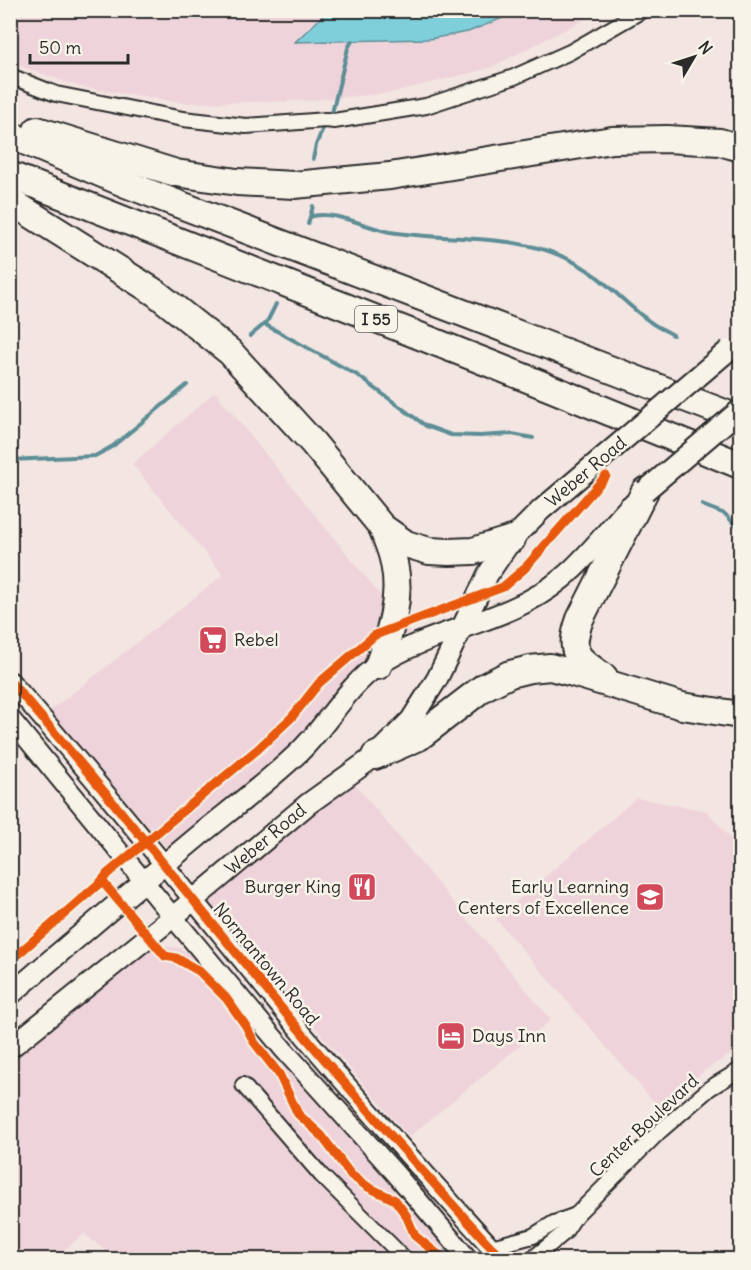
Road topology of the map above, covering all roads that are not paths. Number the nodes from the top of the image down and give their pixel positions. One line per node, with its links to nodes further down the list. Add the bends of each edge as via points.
1 (643, 10): 2 (street, via 570,52 514,77 426,106 334,121 246,126 183,119 57,94)
2 (10, 76)
3 (10, 122): 5 (highway, via 176,173 294,185 390,176 612,140 720,142)
4 (10, 135): 10 (highway, I 55, via 126,184)
5 (741, 148)
6 (10, 175): 11 (highway, I 55)
7 (10, 201): 13 (highway, via 156,293 230,352)
8 (735, 345): 14 (main road, Weber Road, bridge)
9 (741, 410): 12 (main road, bridge)
10 (741, 419)
11 (741, 465)
12 (645, 491): 15 (main road, via 577,567 555,585 528,602); 18 (highway, via 574,636 575,651 584,663)
13 (382, 527): 14 (highway, via 406,544 429,552 473,551); 16 (highway, via 394,563 397,591 392,628)
14 (512, 539): 15 (main road, Weber Road, via 488,574)
15 (461, 627): 16 (main road); 21 (main road, Weber Road, via 437,679 411,720)
16 (378, 666): 22 (main road, via 352,688 297,754)
17 (10, 681): 22 (street, Normantown Road)
18 (616, 686): 19 (highway, via 682,706); 21 (highway, via 550,667 510,674 484,687 419,737)
19 (741, 715)
20 (10, 718): 23 (street)
21 (375, 756): 24 (main road, Weber Road, via 308,804)
22 (164, 865): 23 (main road); 24 (street, Normantown Road)
23 (144, 881): 25 (street); 26 (main road)
24 (192, 900): 25 (main road, Weber Road); 31 (street, Normantown Road, via 311,1043)
25 (173, 917): 27 (main road, Weber Road); 33 (street)
26 (10, 995)
27 (10, 1048)
28 (741, 1070): 30 (street, Center Boulevard, via 710,1088 659,1132)
29 (243, 1085): 32 (street, via 321,1175)
30 (576, 1215): 31 (street, Center Boulevard, via 533,1236); 35 (street, Center Boulevard, via 564,1233)
31 (491, 1246): 34 (street, Normantown Road)
32 (406, 1260)
33 (469, 1260)
34 (506, 1260)
35 (531, 1260)

